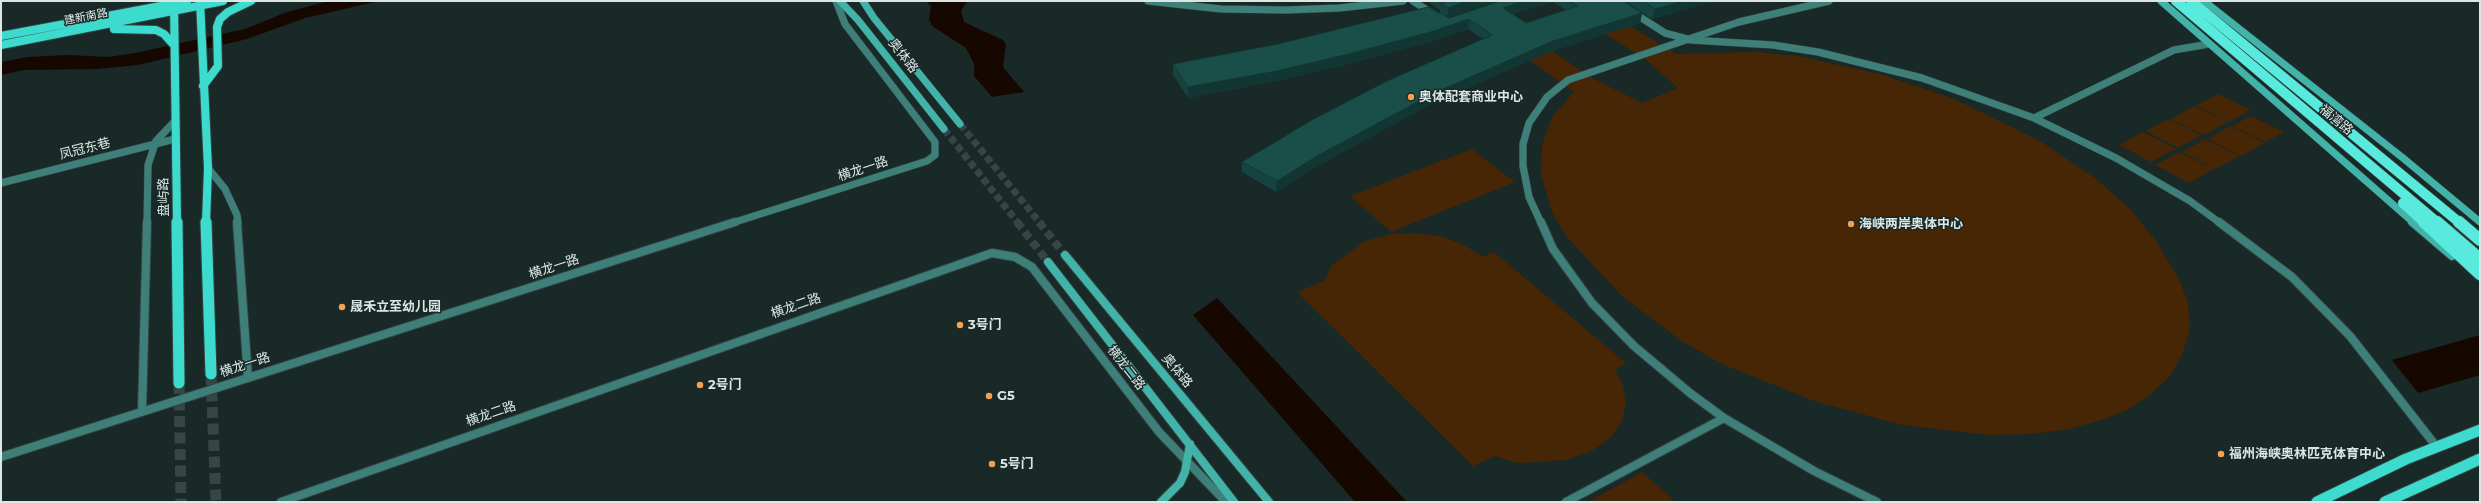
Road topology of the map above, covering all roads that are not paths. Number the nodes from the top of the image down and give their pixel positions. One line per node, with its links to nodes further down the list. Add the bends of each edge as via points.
1 (187, 1): 17 (main road, 建新南路)
2 (223, 1): 16 (main road, 建新南路)
3 (251, 1): 24 (main road, via 228,12 220,19 216,34 218,66)
4 (836, 1): 42 (street, 横龙一路, via 846,24 933,138 936,149 932,159)
5 (840, 1): 29 (main road, 奥体路)
6 (863, 1): 28 (main road, 奥体路)
7 (1148, 1): 8 (street, via 1221,9 1286,10 1339,8)
8 (1403, 1)
9 (1414, 1): 18 (street)
10 (1615, 1): 20 (street, via 1665,33)
11 (1829, 1): 20 (street, via 1739,22)
12 (2161, 1): 23 (main road)
13 (2176, 1): 25 (highway, 福湾路)
14 (2191, 1): 35 (highway, 福湾路)
15 (2204, 1): 34 (main road)
16 (201, 3): 17 (main road, 建新南路); 24 (main road)
17 (173, 5): 19 (main road, 建新南路); 21 (main road, 建新南路); 22 (main road, 盘屿路)
18 (1440, 19)
19 (1, 36)
20 (1691, 40): 26 (street, via 1780,46 1850,59 1929,80); 45 (street, via 1585,72 1560,84 1547,97 1529,124 1523,144 1523,161 1529,197 1539,223 1553,249 1581,289 1605,318 1639,351)
21 (4, 44): 22 (main road, via 134,28 150,28 160,32)
22 (173, 44): 27 (main road, 盘屿路)
23 (2209, 44): 26 (street, via 2168,52); 40 (main road, via 2343,163)
24 (204, 86): 32 (main road)
25 (2280, 88): 37 (highway, 福湾路); 39 (highway)
26 (2034, 118): 48 (street, via 2097,148 2172,190 2292,277 2350,336)
27 (174, 122): 30 (main road, 盘屿路); 31 (street)
28 (960, 124)
29 (944, 129)
30 (175, 139): 31 (street, 凤冠东巷); 43 (main road, 盘屿路)
31 (155, 144): 33 (street, 凤冠东巷); 44 (street, via 147,170)
32 (208, 168): 41 (main road, via 206,221); 42 (street, via 225,190 237,215)
33 (1, 183)
34 (2480, 222)
35 (2480, 240)
36 (1065, 256): 56 (main road, 奥体路)
37 (2480, 259)
38 (1048, 262): 47 (main road)
39 (2480, 274)
40 (2480, 279)
41 (211, 374)
42 (248, 378): 44 (street, 横龙一路)
43 (179, 383)
44 (142, 412): 49 (street, 横龙一路)
45 (1724, 418): 57 (street); 58 (street, via 1814,471)
46 (2480, 430): 48 (main road)
47 (1190, 444): 51 (main road); 55 (main road)
48 (2436, 446): 59 (main road)
49 (1, 457)
50 (2480, 459): 60 (main road)
51 (1187, 462): 52 (street, 横龙二路, via 1159,432 1032,267 1015,256 992,253); 53 (main road, via 1180,483); 54 (street, 横龙二路)
52 (281, 502)
53 (1161, 502)
54 (1226, 502)
55 (1234, 502)
56 (1269, 502)
57 (1566, 502)
58 (1877, 502)
59 (2317, 502)
60 (2385, 502)

